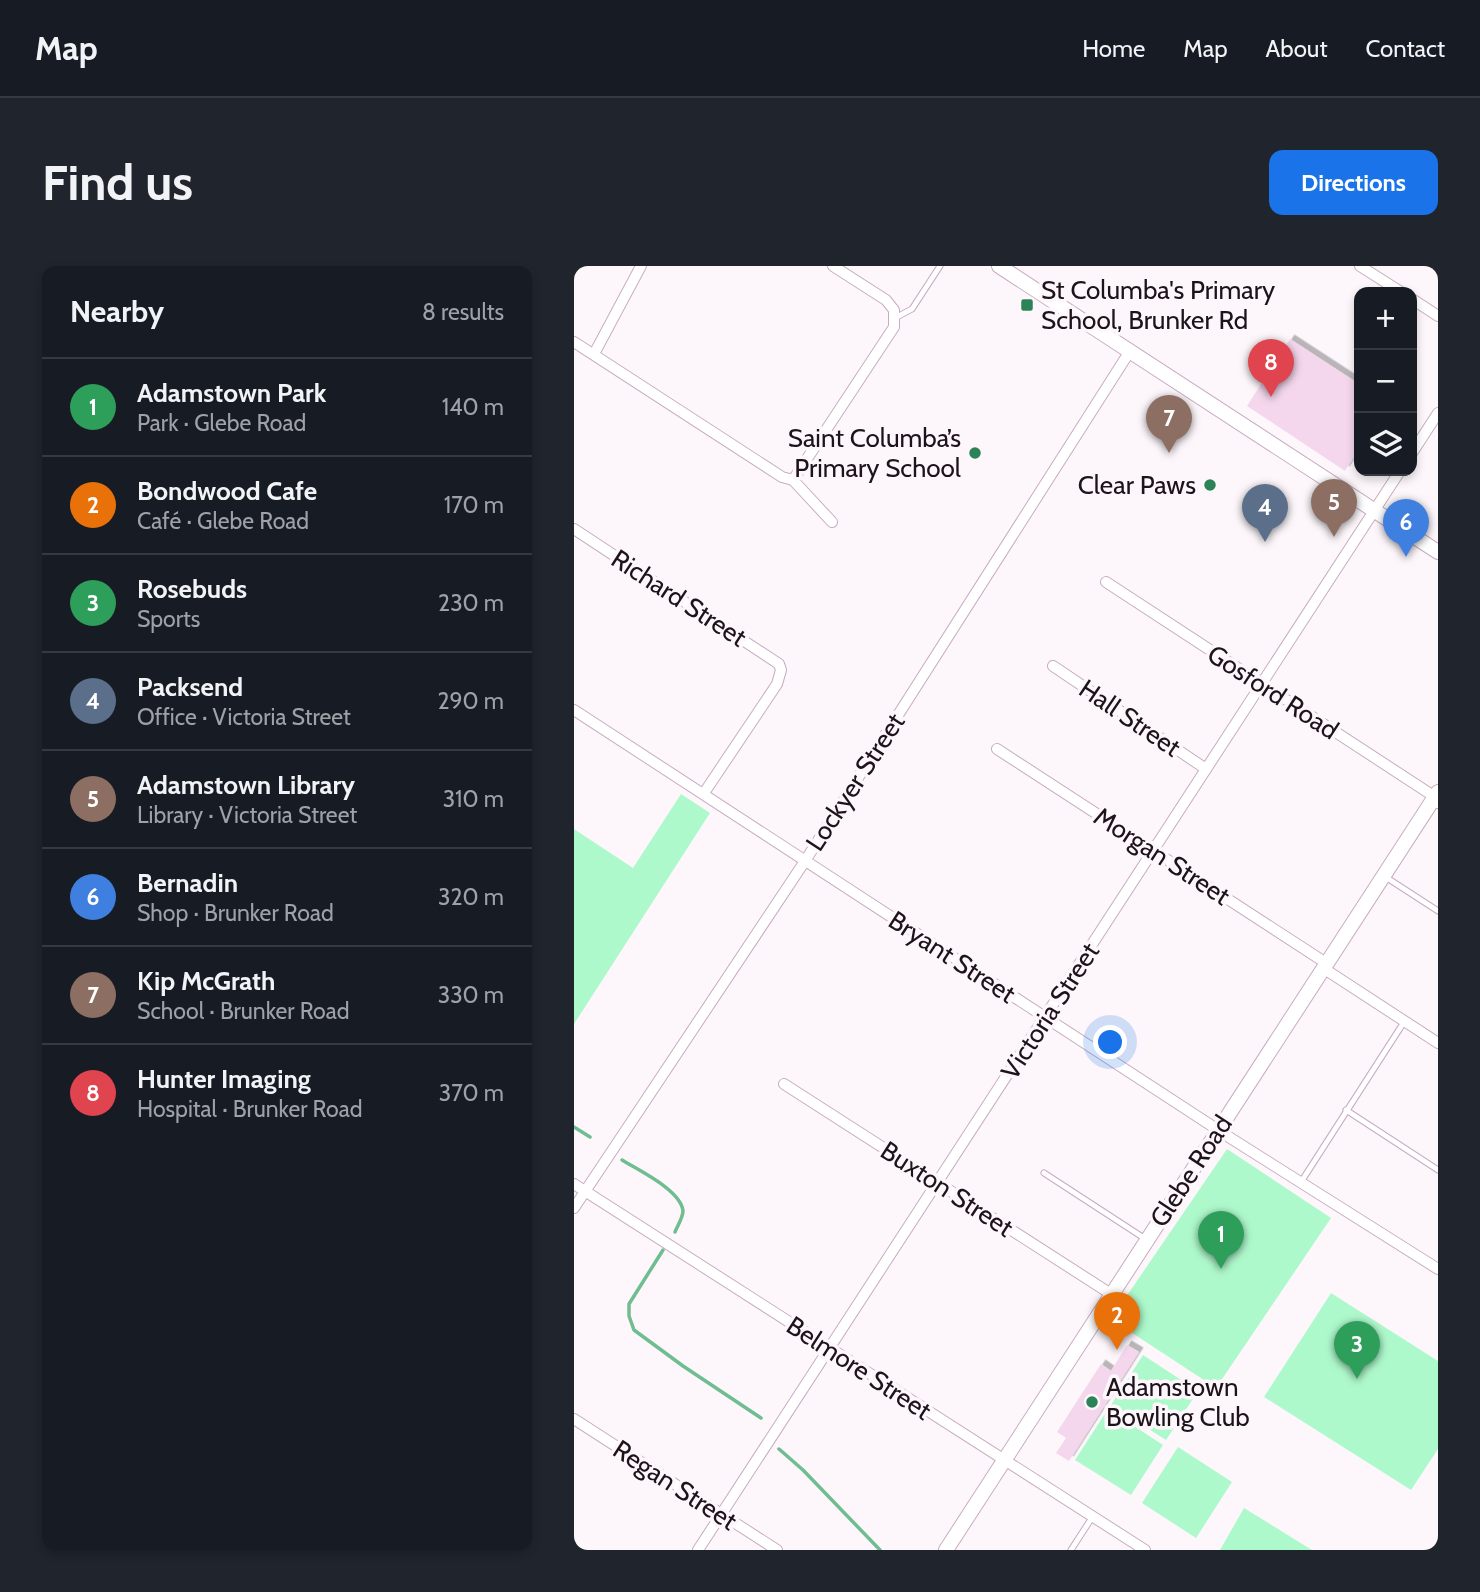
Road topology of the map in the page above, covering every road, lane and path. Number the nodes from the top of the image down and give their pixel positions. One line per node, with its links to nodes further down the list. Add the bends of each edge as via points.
1 (641, 266): 12 (street)
2 (833, 266): 9 (street, via 886,300)
3 (940, 266): 9 (lane, via 912,309)
4 (999, 266): 11 (main road)
5 (1360, 266): 6 (street)
6 (1393, 287)
7 (1417, 302): 8 (street)
8 (1438, 316)
9 (895, 318): 16 (street, via 889,336)
10 (574, 342): 12 (street)
11 (1130, 351): 17 (main road); 30 (street, Lockyer Street)
12 (594, 354): 16 (street)
13 (1438, 413): 14 (street)
14 (1417, 445)
15 (1397, 476): 17 (street, Victoria Street)
16 (793, 480): 18 (street)
17 (1373, 511): 20 (main road); 23 (street, Victoria Street)
18 (832, 522)
19 (574, 529): 27 (street, Richard Street, via 774,659 781,670 777,684)
20 (1438, 552)
21 (1106, 582): 23 (street, Gosford Road)
22 (1053, 666): 26 (street, Hall Street)
23 (1261, 686): 26 (street, Victoria Street); 28 (street, Gosford Road)
24 (574, 710): 27 (street, Bryant Street)
25 (997, 749): 29 (street, Morgan Street)
26 (1206, 769): 29 (street, Victoria Street)
27 (704, 793): 30 (street, Bryant Street)
28 (1437, 798): 31 (main road, Glebe Road)
29 (1154, 851): 33 (street, Morgan Street); 34 (street, Victoria Street)
30 (804, 861): 34 (street, Bryant Street); 45 (street, Lockyer Street)
31 (1384, 876): 32 (lane); 33 (main road, Glebe Road)
32 (1438, 911)
33 (1325, 965): 35 (street, Morgan Street); 39 (main road, Glebe Road)
34 (1045, 1017): 39 (street, Bryant Street); 42 (street, Victoria Street)
35 (1404, 1022): 36 (street, Morgan Street); 38 (lane)
36 (1438, 1043)
37 (784, 1084): 42 (street, Buxton Street)
38 (1346, 1110): 40 (lane); 43 (lane)
39 (1218, 1130): 43 (street, Bryant Street); 47 (main road, Glebe Road)
40 (1438, 1170)
41 (1044, 1173): 47 (lane)
42 (938, 1182): 49 (street, Buxton Street); 50 (street, Victoria Street)
43 (1301, 1182): 48 (street, Bryant Street)
44 (574, 1184): 45 (street, Belmore Street)
45 (586, 1190): 46 (street, Lockyer Street); 50 (street, Belmore Street)
46 (574, 1208)
47 (1147, 1240): 49 (main road, Glebe Road)
48 (1438, 1269)
49 (1111, 1294): 52 (main road, Glebe Road)
50 (830, 1349): 52 (street, Belmore Street); 53 (street, Victoria Street)
51 (574, 1419): 53 (street, Regan Street)
52 (1004, 1461): 54 (street, Belmore Street); 57 (main road, Glebe Road)
53 (721, 1514): 55 (street, Victoria Street); 56 (street, Regan Street)
54 (1093, 1516): 58 (lane); 59 (street, Belmore Street)
55 (698, 1550)
56 (777, 1550)
57 (946, 1550)
58 (1071, 1550)
59 (1145, 1550)

